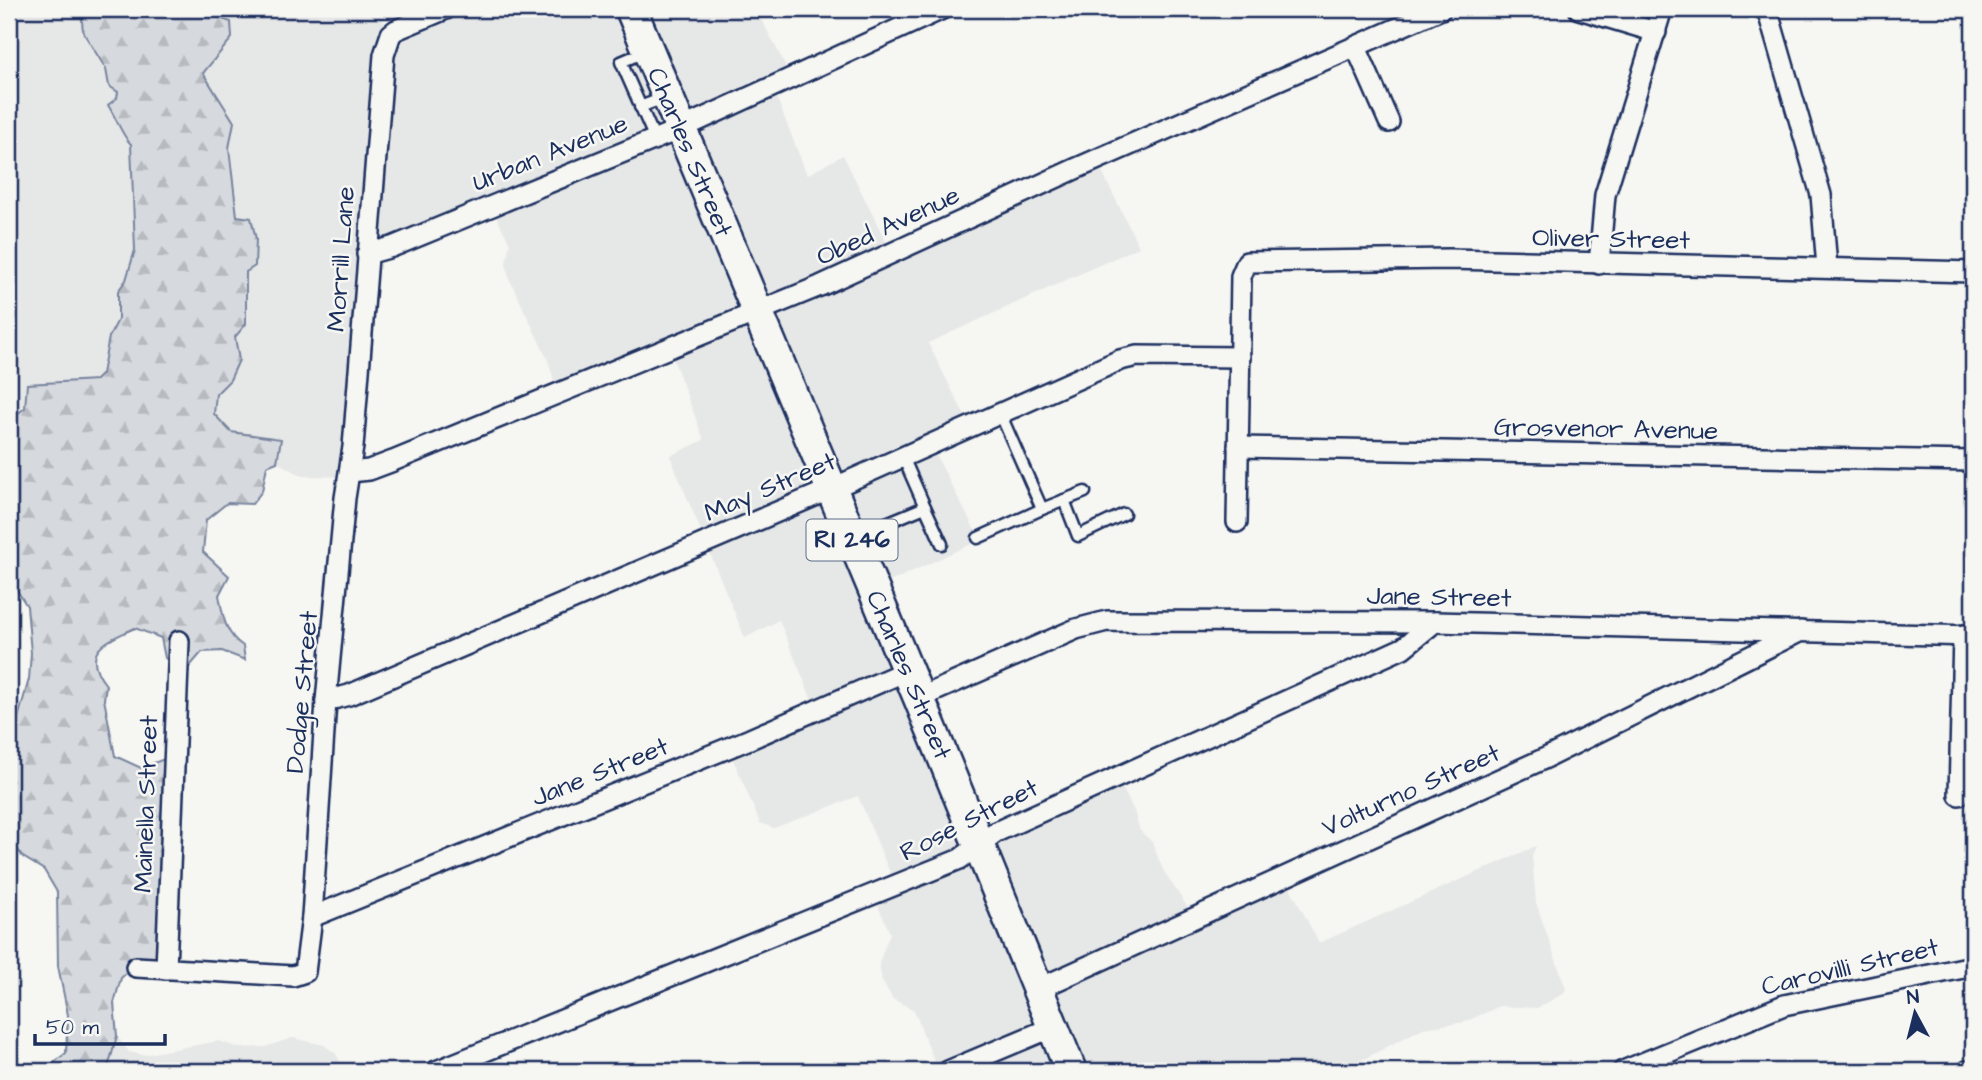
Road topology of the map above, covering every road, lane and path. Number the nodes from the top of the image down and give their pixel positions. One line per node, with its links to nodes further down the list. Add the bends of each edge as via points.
1 (446, 9): 12 (street, Morrill Lane, via 396,30 384,51)
2 (631, 9): 11 (main road, Charles Street / RI 246, via 648,51 654,102)
3 (942, 9): 11 (street, Urban Avenue)
4 (1441, 9): 9 (street, Obed Avenue)
5 (1579, 9): 8 (street)
6 (1662, 9): 8 (street)
7 (1767, 9): 14 (street, via 1821,195)
8 (1656, 32): 13 (street, via 1605,195)
9 (1356, 47): 10 (street); 16 (street, Obed Avenue)
10 (1389, 122)
11 (667, 134): 12 (street, Urban Avenue); 16 (main road, Charles Street / RI 246)
12 (367, 254): 22 (street, Morrill Lane)
13 (1599, 264): 14 (street, Oliver Street); 17 (street, Oliver Street, via 1448,259 1247,262 1241,276)
14 (1827, 267): 15 (street, Oliver Street)
15 (1973, 272)
16 (757, 312): 22 (street, Obed Avenue, via 381,466); 23 (main road, Charles Street / RI 246)
17 (1240, 357): 18 (street, May Street, via 1129,357); 19 (street)
18 (1000, 413): 20 (street, May Street); 27 (lane)
19 (1238, 447): 21 (street, Grosvenor Avenue); 29 (street)
20 (903, 457): 23 (street, May Street); 26 (lane)
21 (1973, 461)
22 (350, 472): 39 (street, Dodge Street)
23 (831, 489): 30 (main road, Charles Street / RI 246); 39 (street, May Street)
24 (1085, 492): 25 (lane)
25 (1064, 500): 27 (lane); 28 (lane, via 1078,536)
26 (925, 507): 30 (lane); 32 (lane)
27 (1042, 509): 31 (lane)
28 (1124, 514)
29 (1237, 522)
30 (851, 538): 37 (main road, Charles Street / RI 246)
31 (978, 538)
32 (942, 544)
33 (1435, 622): 34 (street, Jane Street); 38 (street, Jane Street, via 1107,621 1076,629); 41 (street, Rose Street, via 1403,648 996,832)
34 (1802, 631): 35 (street, Jane Street); 46 (street, Volturno Street, via 1550,756)
35 (1968, 636): 40 (street)
36 (179, 641): 45 (street, Mainella Street)
37 (906, 671): 38 (main road, Charles Street / RI 246); 42 (street, Jane Street)
38 (919, 698): 41 (main road, Charles Street / RI 246)
39 (326, 701): 42 (street, Dodge Street)
40 (1959, 795)
41 (979, 846): 46 (main road, Charles Street / RI 246); 50 (street, Rose Street, via 960,859)
42 (312, 917): 45 (street, Dodge Street, via 306,971 299,975)
43 (1973, 966): 48 (street, Carovilli Street, via 1784,1006)
44 (136, 967): 45 (street)
45 (166, 969)
46 (1038, 989): 47 (main road, Charles Street / RI 246)
47 (1053, 1027): 51 (street); 52 (main road, Charles Street / RI 246)
48 (1635, 1069)
49 (1973, 1070): 53 (street)
50 (436, 1071)
51 (948, 1071)
52 (1071, 1071)
53 (1966, 1071)

